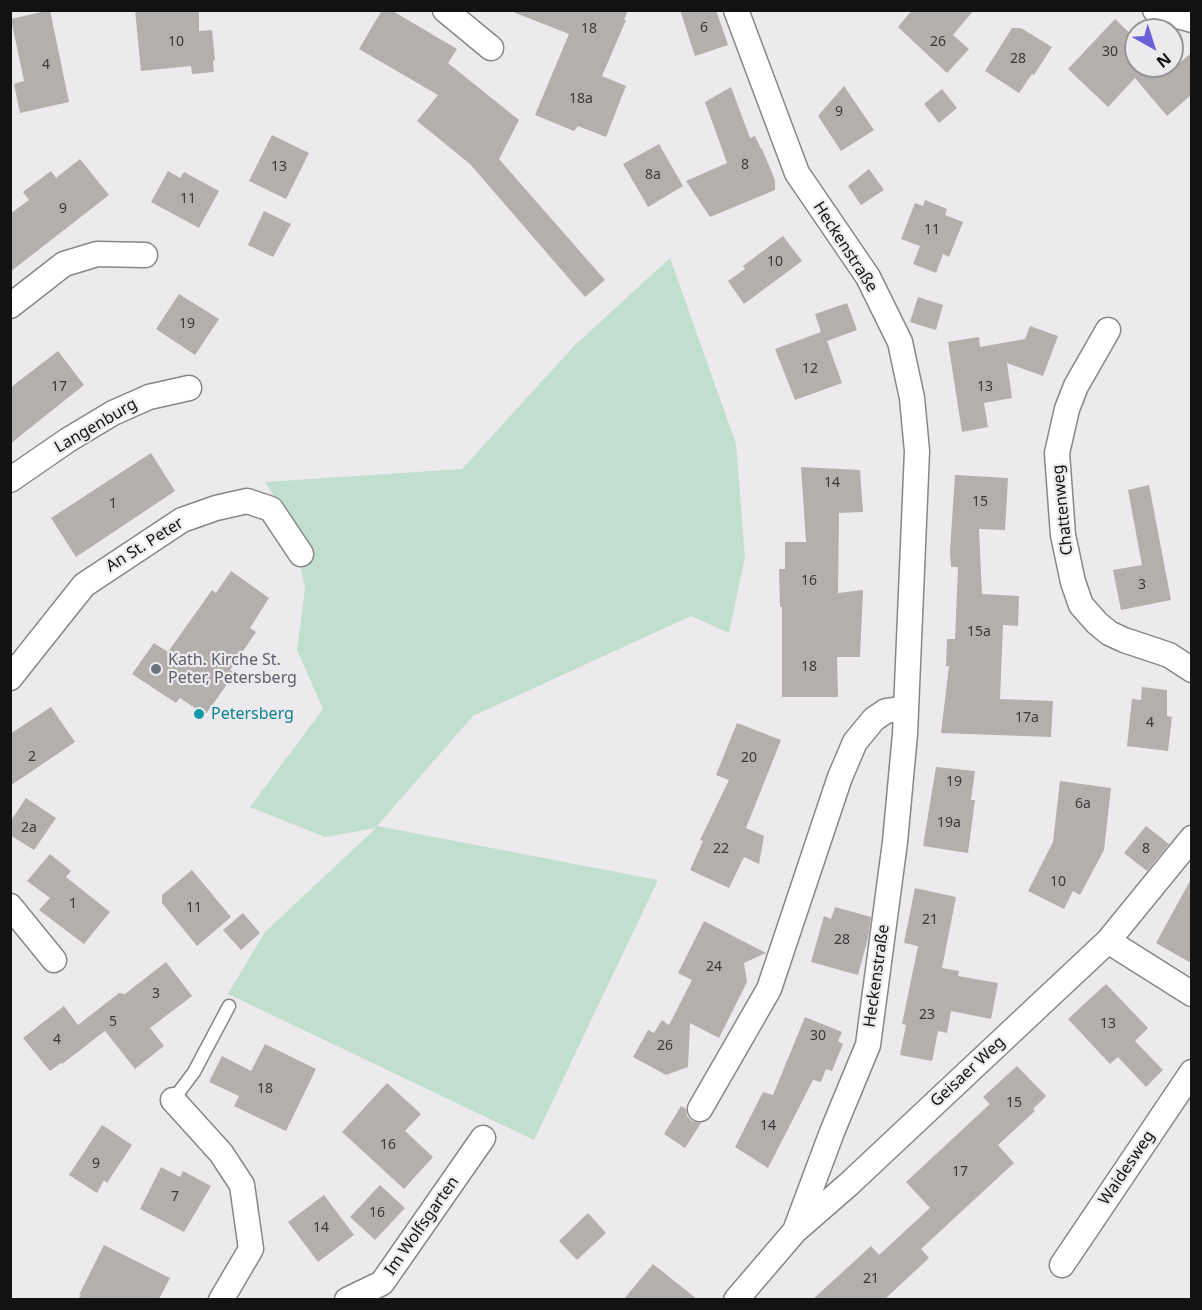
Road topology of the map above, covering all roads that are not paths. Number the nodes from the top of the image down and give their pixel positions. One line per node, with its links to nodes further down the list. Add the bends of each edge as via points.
1 (445, 10): 5 (street)
2 (736, 10): 14 (street, Heckenstraße, via 797,172 868,277 900,342 912,398 917,451)
3 (1155, 10): 4 (street)
4 (1191, 20)
5 (491, 48)
6 (145, 255): 7 (street, via 97,254 64,264)
7 (10, 306)
8 (1108, 330): 12 (street, Chattenweg, via 1076,386 1057,453 1063,535 1073,582 1081,605 1109,633 1168,656)
9 (189, 388): 10 (street, Langenburg, via 149,397 113,413)
10 (10, 480)
11 (301, 554): 13 (street, An St. Peter, via 271,509 247,501 182,520 84,585)
12 (1191, 670)
13 (10, 678)
14 (906, 708): 23 (street, via 886,711 855,742 769,989); 25 (street, Heckenstraße, via 895,842 868,1045)
15 (1191, 838): 17 (street, Geisaer Weg)
16 (10, 906): 18 (street)
17 (1108, 941): 19 (street); 25 (street, Geisaer Weg)
18 (54, 960)
19 (1191, 994)
20 (229, 1006): 22 (lane, via 194,1072)
21 (1191, 1072): 26 (street, Waidesweg)
22 (173, 1100): 27 (street, via 221,1153 242,1185 251,1249)
23 (700, 1109)
24 (483, 1138): 28 (street, Im Wolfsgarten, via 382,1283)
25 (795, 1231): 29 (street, Geisaer Weg)
26 (1062, 1265)
27 (227, 1298)
28 (347, 1299)
29 (736, 1299)

